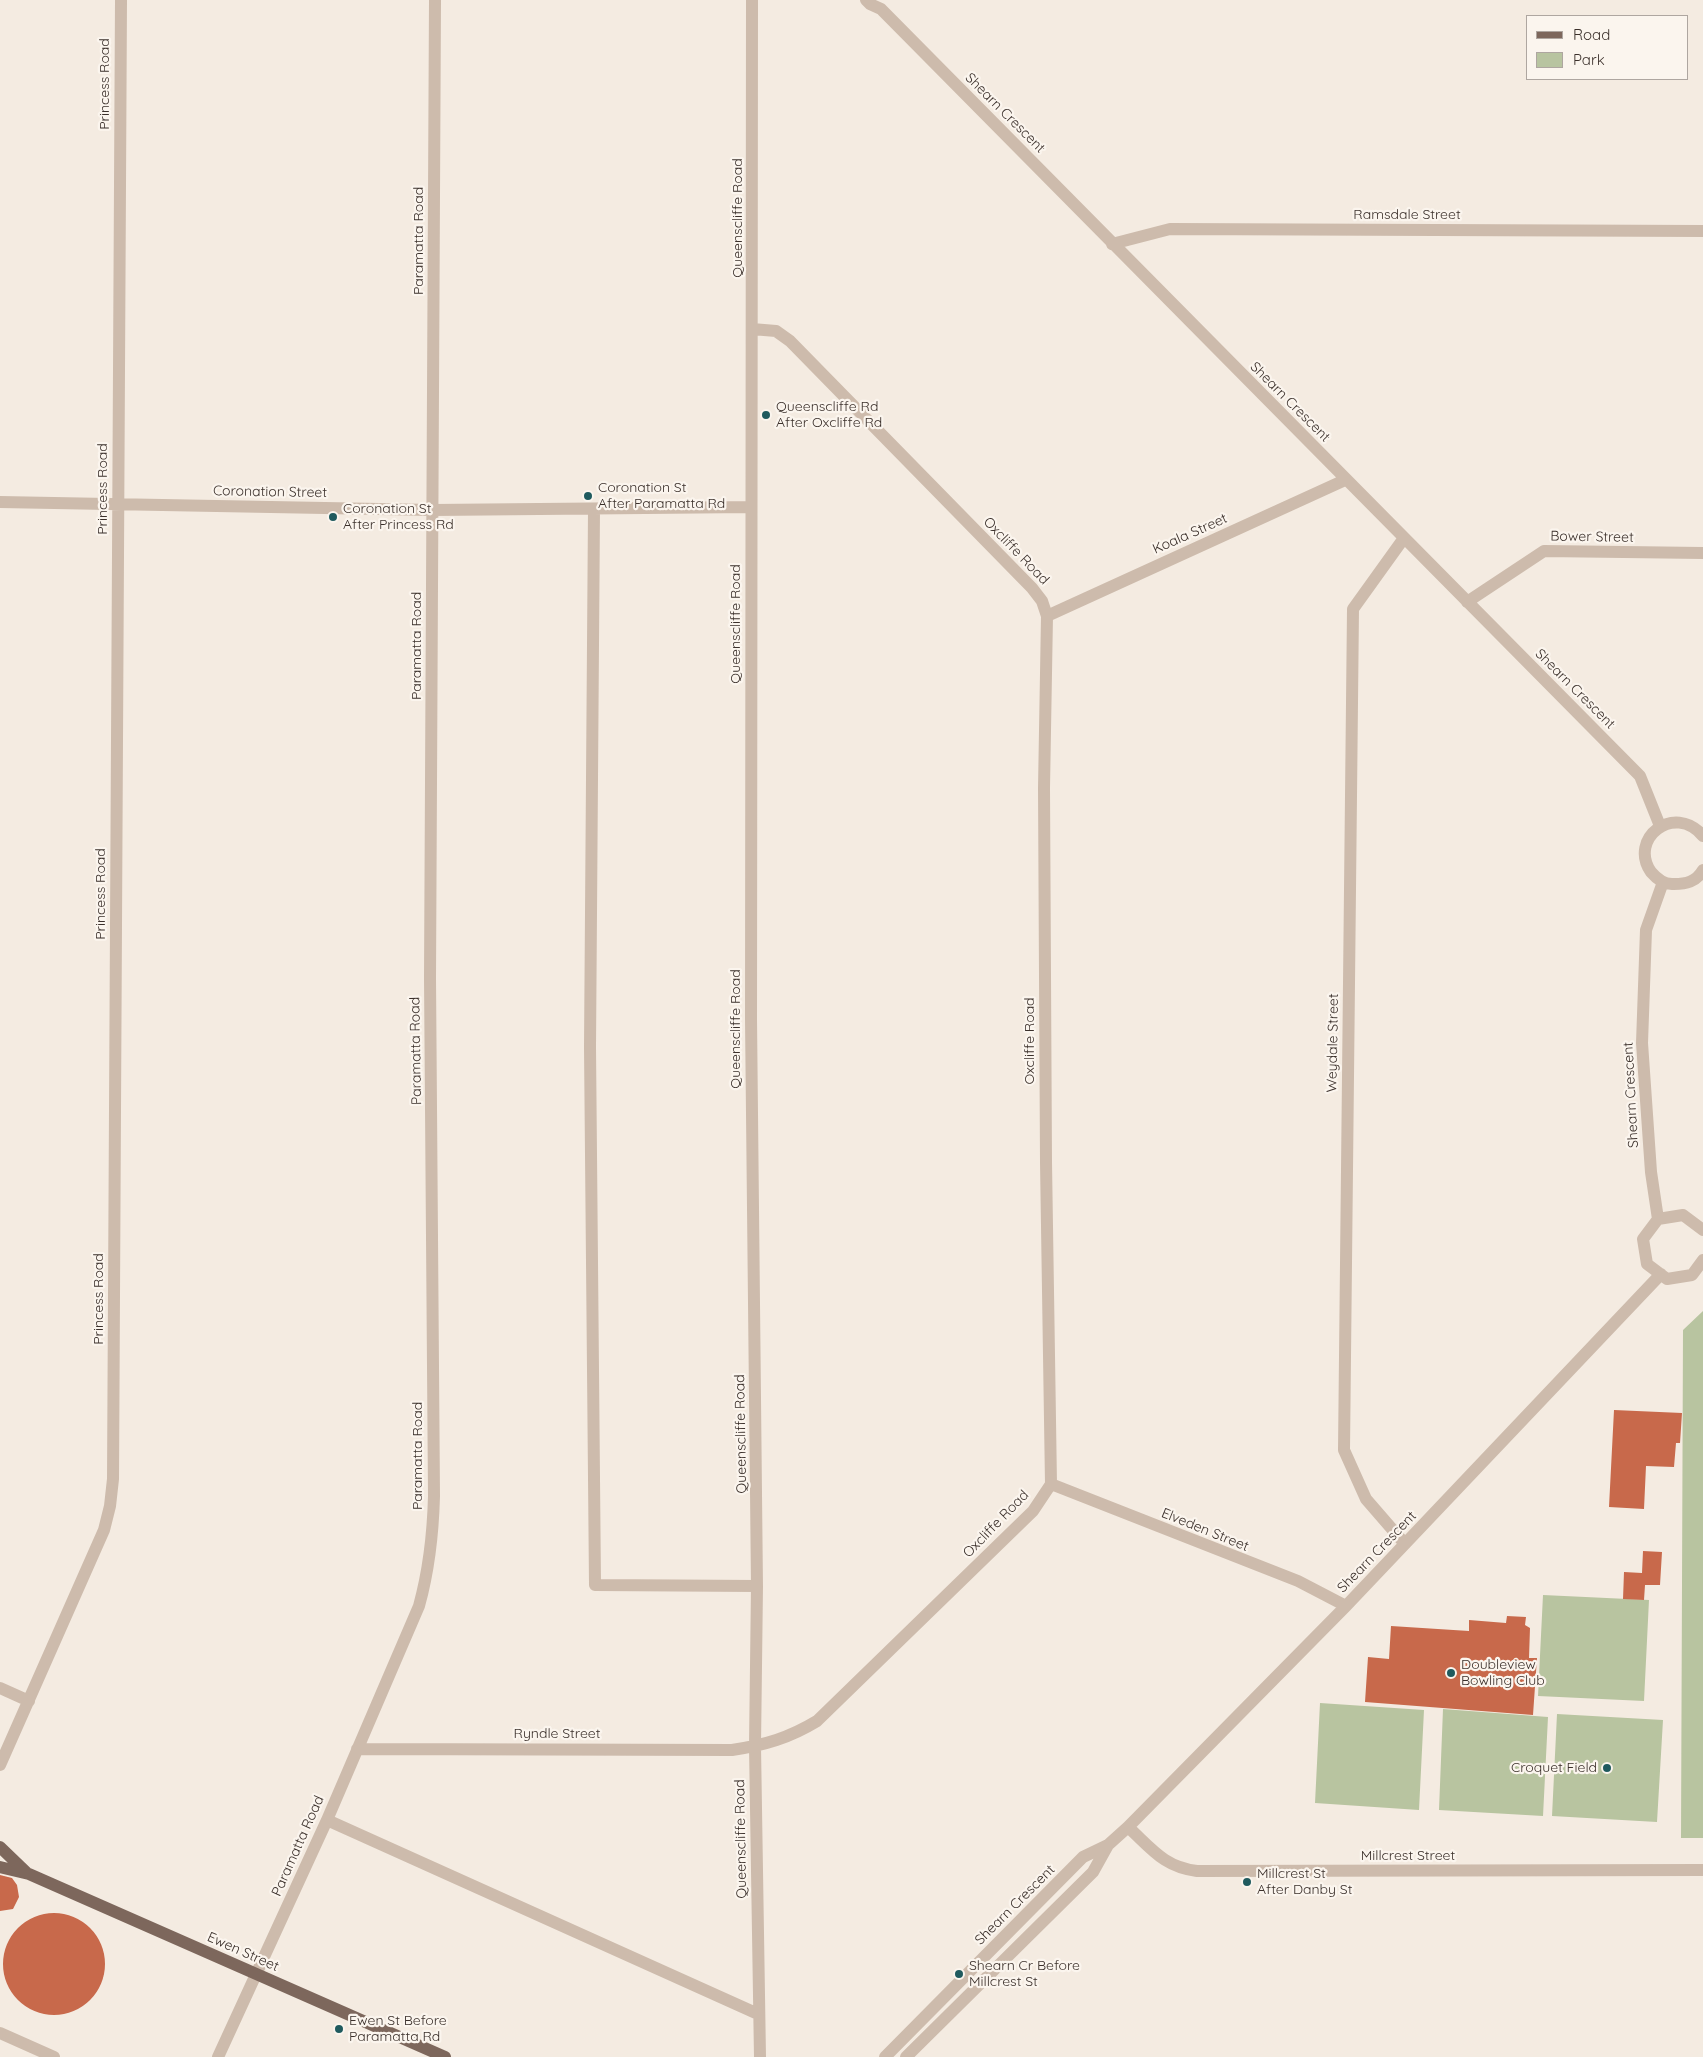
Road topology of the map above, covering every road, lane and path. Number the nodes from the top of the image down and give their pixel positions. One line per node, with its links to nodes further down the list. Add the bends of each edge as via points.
1 (121, 0): 11 (street, Princess Road)
2 (435, 0): 13 (street, Paramatta Road)
3 (752, 0): 8 (street, Queenscliffe Road)
4 (866, 0): 5 (street, Shearn Crescent, via 870,4)
5 (881, 4): 7 (street, Shearn Crescent)
6 (1703, 231): 7 (street, Ramsdale Street, via 1170,229)
7 (1112, 244): 9 (street, Shearn Crescent)
8 (752, 329): 12 (street, Queenscliffe Road); 18 (street, Oxcliffe Road, via 776,331 790,341 1032,588 1042,601)
9 (1345, 480): 15 (street, Shearn Crescent); 18 (street, Koala Street)
10 (0, 502): 11 (street, Coronation Street)
11 (118, 506): 13 (street, Coronation Street); 32 (street, Princess Road, via 113,1479 104,1530)
12 (751, 507): 14 (street, Coronation Street); 29 (street, Queenscliffe Road, via 751,1019)
13 (433, 510): 14 (street, Coronation Street); 34 (street, Paramatta Road, via 430,968 432,1536 419,1606)
14 (594, 510): 29 (street, via 590,1047 595,1585)
15 (1404, 538): 17 (street, Shearn Crescent); 28 (street, Weydale Street, via 1353,609 1344,1450 1366,1499)
16 (1703, 553): 17 (street, Bower Street, via 1544,551)
17 (1467, 602): 19 (street, Shearn Crescent, via 1640,776)
18 (1047, 616): 27 (street, Oxcliffe Road, via 1044,798)
19 (1660, 826): 20 (street, via 1677,821 1687,823); 22 (street, via 1649,838 1645,852 1648,866)
20 (1703, 836)
21 (1703, 870): 22 (street, via 1699,877 1686,884)
22 (1663, 882): 23 (street, Shearn Crescent, via 1646,930 1642,1043 1651,1172)
23 (1658, 1219): 24 (street, via 1683,1215); 26 (street, via 1643,1239 1647,1264)
24 (1703, 1230)
25 (1703, 1260): 26 (street, via 1692,1275 1667,1279)
26 (1661, 1274): 28 (street, Shearn Crescent)
27 (1051, 1484): 30 (street, Elveden Street, via 1298,1581); 33 (street, Oxcliffe Road, via 1032,1511 818,1721 796,1735)
28 (1405, 1544): 30 (street, Shearn Crescent)
29 (758, 1586): 33 (street, Queenscliffe Road)
30 (1346, 1606): 37 (street, Shearn Crescent)
31 (0, 1688): 32 (street)
32 (29, 1701): 35 (street, Princess Road)
33 (755, 1746): 34 (street, Ryndle Street, via 732,1750); 44 (street, Queenscliffe Road)
34 (357, 1749): 36 (street, Paramatta Road)
35 (0, 1765)
36 (327, 1820): 43 (street, Paramatta Road); 44 (street)
37 (1128, 1827): 38 (street, Shearn Crescent); 41 (street, Millcrest Street, via 1165,1862 1197,1871)
38 (1108, 1845): 51 (street, Shearn Crescent, via 1083,1857); 52 (street, Shearn Crescent, via 1093,1872)
39 (0, 1846): 42 (main road, Ewen Street)
40 (0, 1867): 42 (main road, Ewen Street)
41 (1703, 1870)
42 (29, 1874): 43 (main road, Ewen Street)
43 (256, 1974): 48 (street, Paramatta Road); 49 (main road, Ewen Street)
44 (758, 2014): 50 (street, Queenscliffe Road)
45 (0, 2033): 46 (street)
46 (28, 2051): 47 (street)
47 (54, 2057)
48 (218, 2057)
49 (445, 2057)
50 (760, 2057)
51 (885, 2057)
52 (906, 2057)

